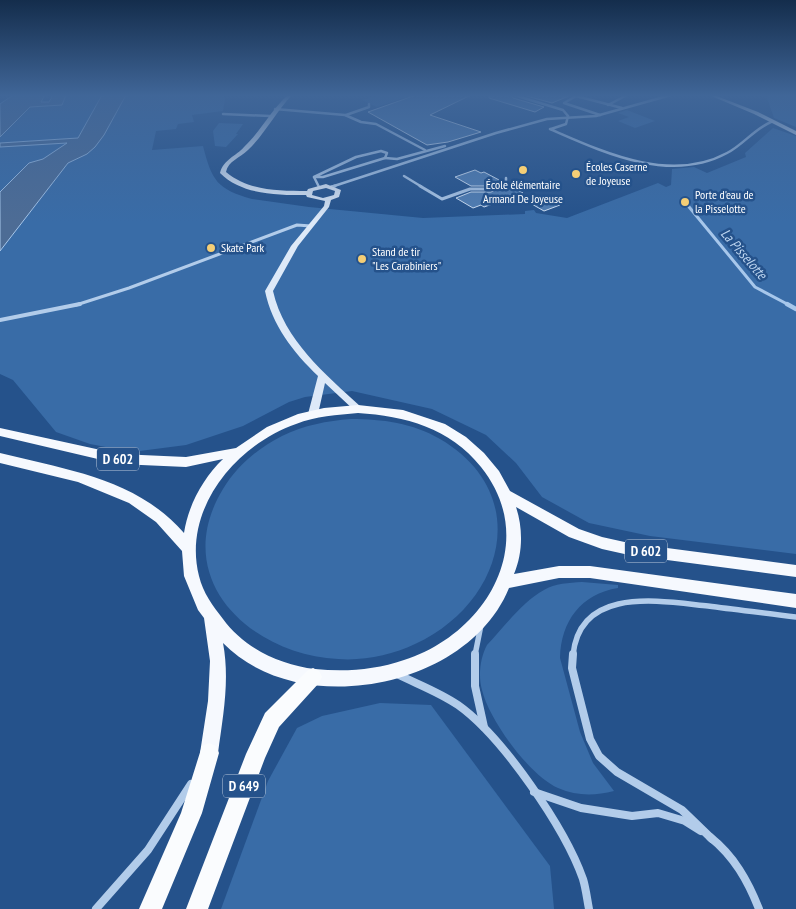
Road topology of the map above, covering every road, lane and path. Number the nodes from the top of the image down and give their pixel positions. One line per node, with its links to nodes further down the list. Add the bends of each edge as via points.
1 (254, 137): 14 (main road, via 226,164 223,173 254,188)
2 (401, 137): 7 (street)
3 (478, 137): 7 (street)
4 (482, 137): 13 (street)
5 (570, 137): 6 (street, via 618,158 678,164 723,155)
6 (747, 137)
7 (425, 150): 8 (street)
8 (385, 158): 10 (street); 10 (street, via 387,153 378,151 320,171)
9 (404, 176): 11 (street, via 442,199 470,189 490,189 506,182)
10 (314, 177): 12 (street)
11 (506, 178)
12 (319, 187): 13 (main road); 14 (main road)
13 (331, 187): 16 (main road, via 339,193)
14 (309, 193): 15 (main road)
15 (317, 200): 16 (main road); 17 (main road)
16 (328, 200): 17 (main road, via 328,206)
17 (317, 217): 18 (main road)
18 (311, 226): 19 (street, via 298,224 74,306); 20 (main road, via 289,253 268,291 274,312 285,331)
19 (0, 320)
20 (322, 376): 21 (main road); 22 (main road)
21 (358, 409): 22 (main road); 26 (main road, via 412,416 438,426 472,447 486,461)
22 (313, 414): 24 (main road, via 273,429)
23 (0, 432): 24 (main road, D 602, via 133,461 186,462)
24 (237, 452): 27 (main road, via 217,474 198,505)
25 (0, 458): 27 (main road, D 602, via 87,481 128,496 158,516)
26 (506, 495): 28 (main road, D 602, via 574,533 602,542); 29 (main road, via 514,546)
27 (188, 548): 33 (main road, via 190,572 198,597)
28 (796, 572)
29 (505, 582): 30 (main road, D 602, via 559,572 590,572); 32 (main road)
30 (796, 602)
31 (796, 617): 39 (street, via 632,600 596,612 578,633 572,661 574,678 598,755 610,767 682,810)
32 (483, 618): 34 (main road, via 459,641 429,659); 36 (street, via 474,660 475,686)
33 (211, 620): 35 (main road, via 230,640 254,657); 37 (main road, D 649, via 218,661 217,701)
34 (395, 672): 35 (main road, via 354,679); 36 (street, via 458,705)
35 (313, 677): 43 (highway, D 649, via 272,720)
36 (484, 727): 38 (street)
37 (209, 753): 41 (street, via 155,843); 42 (highway, D 649, via 191,817)
38 (534, 792): 39 (street, via 581,808 632,816 658,814 686,821); 40 (street, via 583,880)
39 (712, 839): 44 (street, via 734,860)
40 (588, 906)
41 (96, 909)
42 (150, 909)
43 (197, 909)
44 (760, 909)

